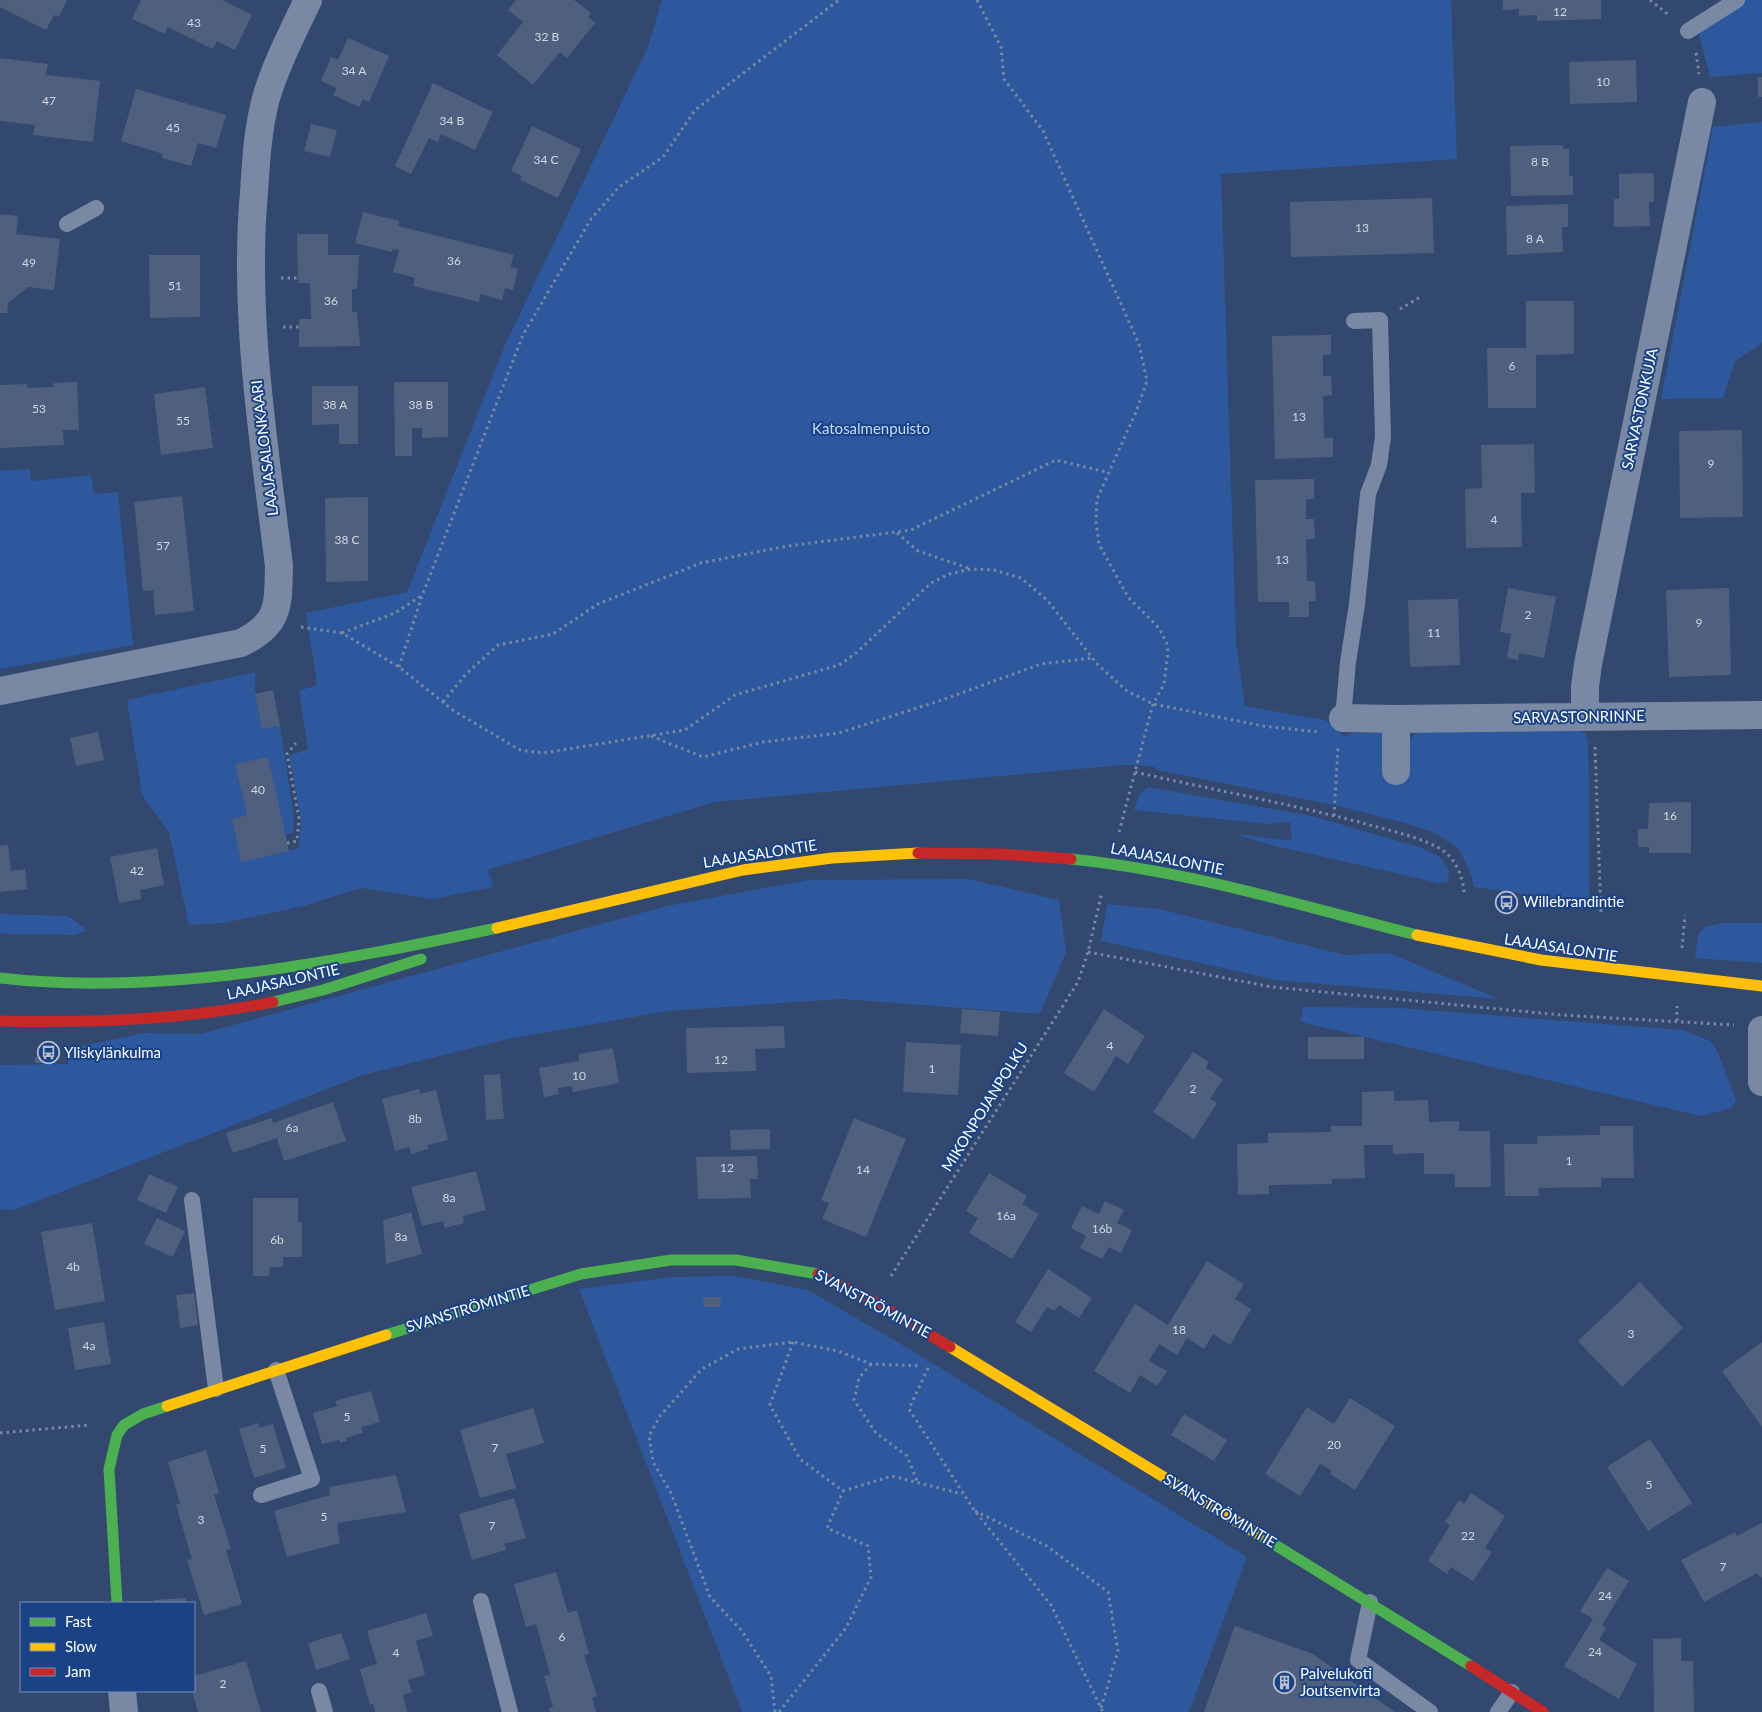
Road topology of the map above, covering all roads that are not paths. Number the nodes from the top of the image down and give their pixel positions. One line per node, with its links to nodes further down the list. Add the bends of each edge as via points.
1 (308, 0): 8 (street, LAAJASALONKAARI, via 275,71 266,99 258,142 251,220 250,292 254,345 279,566 278,594 271,622 260,634 240,643)
2 (1737, 0): 3 (lane)
3 (1688, 31)
4 (1702, 102): 10 (street, SARVASTONKUJA, via 1588,664)
5 (96, 208): 6 (lane)
6 (67, 224)
7 (1354, 321): 12 (lane, via 1380,320 1383,437 1379,465 1368,494)
8 (0, 691)
9 (1762, 715): 10 (street, SARVASTONRINNE)
10 (1584, 717): 11 (street, SARVASTONRINNE)
11 (1396, 719): 12 (street, SARVASTONRINNE); 13 (street)
12 (1341, 726)
13 (1396, 771)
14 (563, 914): 15 (main road, LAAJASALONTIE); 17 (main road, LAAJASALONTIE, via 377,952 139,984 84,985); 18 (main road, LAAJASALONTIE, via 696,880 785,862 953,852 1051,856 1132,866 1208,881 1515,956 1609,971)
15 (450, 950)
16 (432, 956): 19 (main road, LAAJASALONTIE, via 319,991 224,1011 97,1022)
17 (0, 978)
18 (1762, 986)
19 (0, 1021)
20 (1751, 1027): 21 (street)
21 (1762, 1082)
22 (192, 1200): 24 (lane)
23 (276, 1370): 24 (main road, SVANSTRÖMINTIE); 25 (lane, via 312,1479); 28 (main road, SVANSTRÖMINTIE, via 582,1274 671,1260 736,1260 814,1272 875,1302)
24 (216, 1388): 27 (main road, SVANSTRÖMINTIE, via 143,1414 124,1425 117,1435 109,1469)
25 (261, 1495)
26 (481, 1600): 34 (lane)
27 (117, 1602)
28 (1370, 1602): 31 (main road, SVANSTRÖMINTIE); 35 (lane, via 1358,1660)
29 (319, 1691): 33 (lane)
30 (122, 1692): 32 (street)
31 (1512, 1692): 36 (lane); 37 (main road, SVANSTRÖMINTIE)
32 (124, 1712)
33 (325, 1712)
34 (510, 1712)
35 (1430, 1712)
36 (1498, 1712)
37 (1543, 1712)

